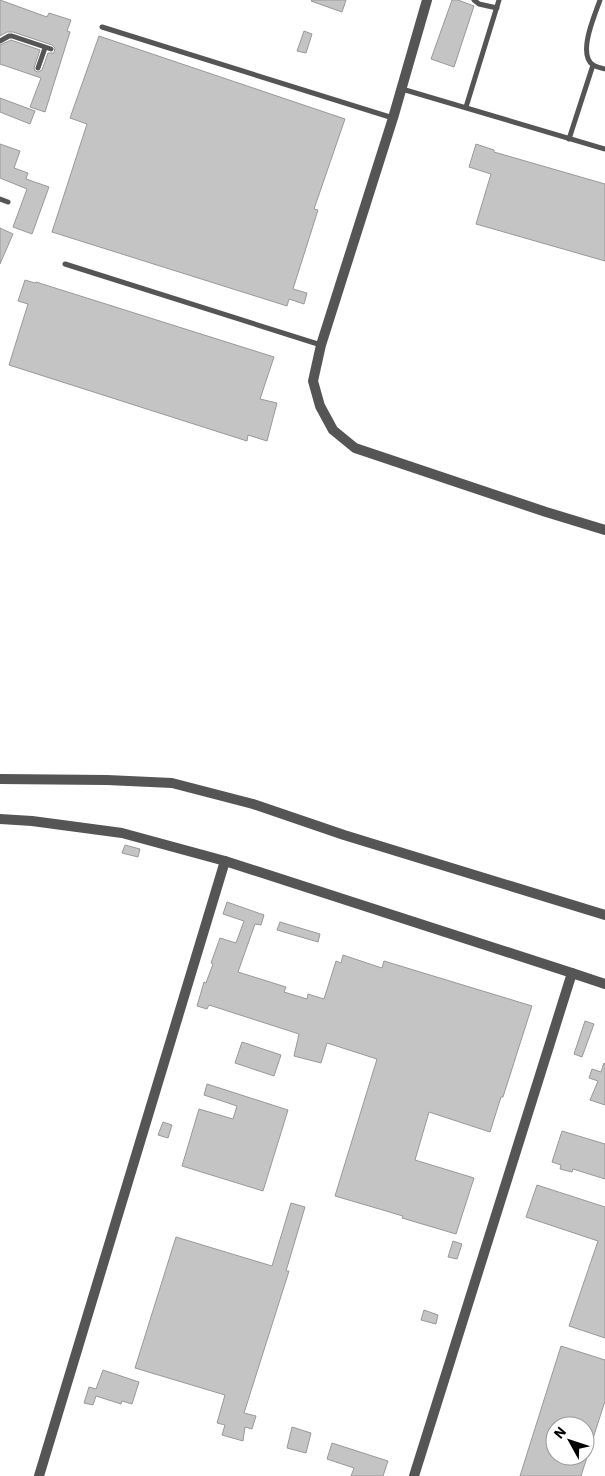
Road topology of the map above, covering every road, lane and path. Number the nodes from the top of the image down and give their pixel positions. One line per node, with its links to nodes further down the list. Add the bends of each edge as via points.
1 (427, 0): 13 (street)
2 (474, 0): 5 (lane)
3 (499, 0): 5 (lane)
4 (600, 0): 10 (lane, via 586,45 586,56)
5 (497, 8): 14 (lane)
6 (102, 27): 15 (lane)
7 (0, 41): 8 (lane, via 12,36)
8 (45, 48): 9 (lane); 11 (lane)
9 (51, 49)
10 (593, 65): 12 (lane); 16 (lane)
11 (38, 68)
12 (605, 68)
13 (402, 89): 14 (lane); 15 (street)
14 (466, 107): 16 (lane)
15 (393, 118): 21 (street)
16 (569, 139): 17 (lane)
17 (605, 150)
18 (0, 199): 19 (lane)
19 (8, 202)
20 (65, 264): 21 (lane)
21 (321, 345): 22 (street, via 313,382 320,406 333,430 355,448)
22 (605, 530)
23 (0, 779): 26 (street, via 172,783 253,804)
24 (0, 819): 25 (street, via 122,833)
25 (226, 861): 27 (street); 29 (street)
26 (605, 916)
27 (572, 973): 28 (street); 30 (street)
28 (605, 984)
29 (39, 1476)
30 (414, 1476)

